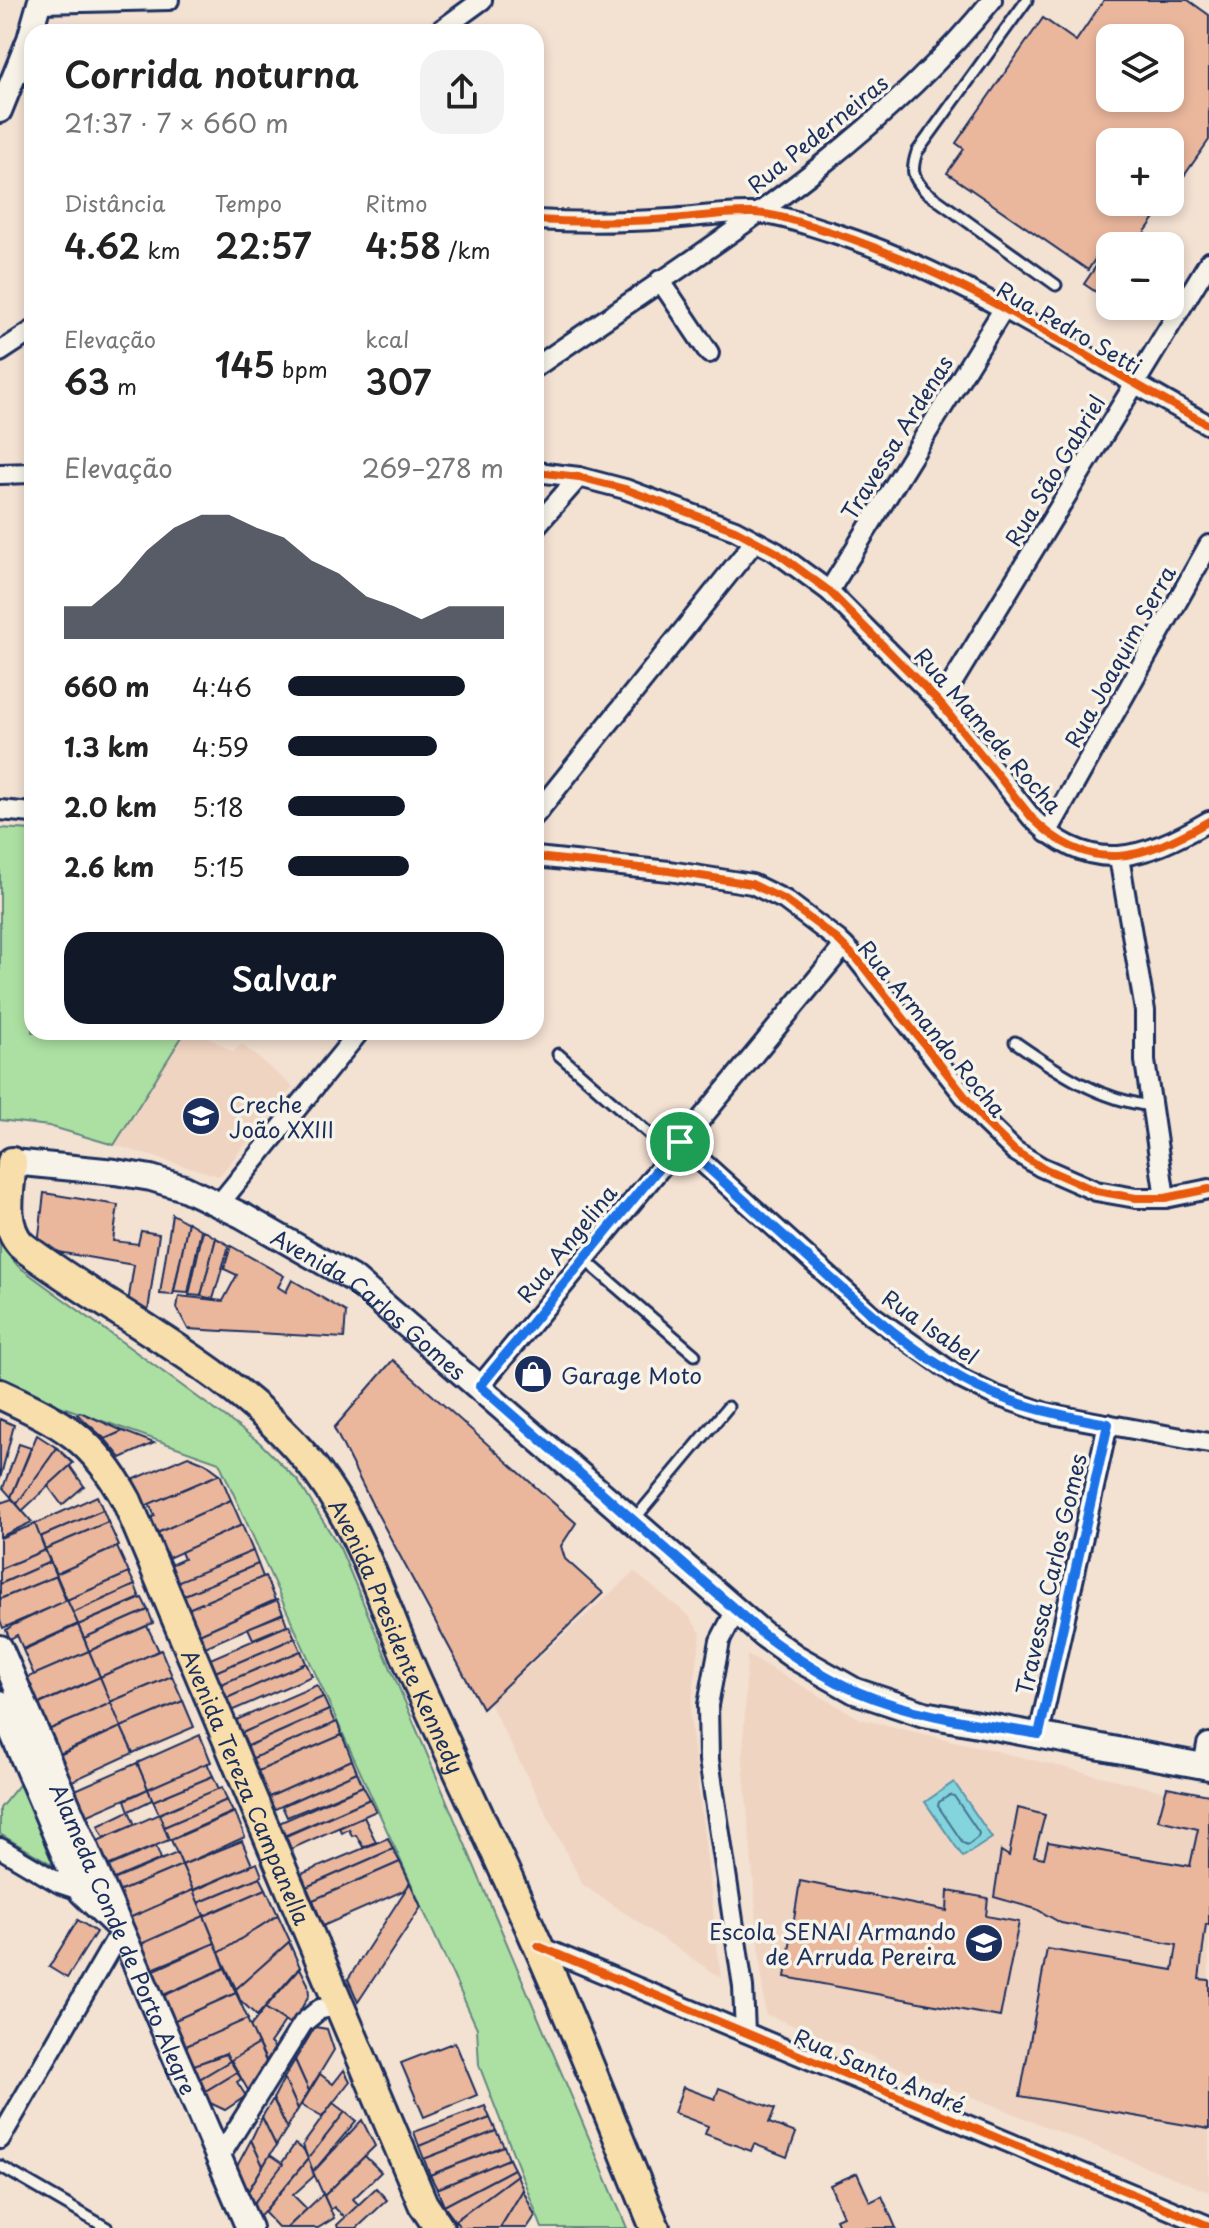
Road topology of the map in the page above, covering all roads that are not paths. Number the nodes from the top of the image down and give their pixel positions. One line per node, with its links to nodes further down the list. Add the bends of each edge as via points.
1 (169, 0): 5 (street)
2 (482, 0): 7 (street)
3 (992, 0): 11 (street, Rua Pederneiras, via 899,100)
4 (1027, 0): 15 (lane, via 917,152 913,179)
5 (40, 1): 6 (street)
6 (30, 24)
7 (449, 24)
8 (24, 40): 9 (street)
9 (8, 78): 10 (street)
10 (0, 111)
11 (756, 213): 12 (street, Rua Pedro Setti, via 624,222); 14 (street, Rua Pederneiras); 16 (street, Rua Pedro Setti, via 870,245)
12 (544, 220)
13 (1209, 262): 21 (street, Rua São Gabriel)
14 (660, 280): 19 (street); 20 (street, Rua Pederneiras)
15 (1056, 285)
16 (1004, 308): 21 (street, Rua Pedro Setti); 30 (street, Travessa Ardenas)
17 (24, 336): 18 (street)
18 (0, 352)
19 (709, 353)
20 (544, 361)
21 (1134, 385): 22 (street, Rua Pedro Setti); 31 (street, Rua São Gabriel)
22 (1209, 425)
23 (24, 473): 25 (street)
24 (544, 473): 26 (street, Rua Mamede Rocha)
25 (0, 474)
26 (579, 477): 27 (street); 28 (street, Rua Mamede Rocha, via 625,489)
27 (544, 517)
28 (755, 541): 30 (street, Rua Mamede Rocha); 32 (street)
29 (1209, 545): 36 (street, Rua Joaquim Serra)
30 (829, 591): 31 (street, Rua Mamede Rocha)
31 (940, 703): 36 (street, Rua Mamede Rocha)
32 (544, 804)
33 (0, 810): 34 (street)
34 (24, 812)
35 (1209, 821): 37 (street, Rua Mamede Rocha, via 1183,836)
36 (1047, 833): 37 (street, Rua Mamede Rocha, via 1084,852)
37 (1119, 857): 43 (street, via 1145,1011)
38 (544, 858): 39 (street, Rua Armando Rocha, via 752,884 785,900)
39 (844, 946): 44 (street, Rua Angelina); 47 (street, Rua Armando Rocha, via 985,1122 1015,1151 1096,1191)
40 (352, 1040): 48 (street)
41 (1015, 1042): 43 (lane, via 1110,1098)
42 (558, 1054): 44 (lane)
43 (1152, 1106): 47 (street)
44 (675, 1148): 49 (street, Rua Angelina); 54 (street, Rua Isabel, via 873,1316 963,1380 1046,1413)
45 (4, 1161): 48 (main road, Avenida Carlos Gomes, via 151,1178); 65 (main road, Avenida Presidente Kennedy, via 10,1228 21,1245 242,1396 286,1436 329,1489 360,1544)
46 (1209, 1189): 47 (street, Rua Armando Rocha)
47 (1165, 1198)
48 (220, 1203): 51 (main road, Avenida Carlos Gomes, via 355,1280)
49 (584, 1259): 50 (lane); 51 (street, Rua Angelina)
50 (695, 1355)
51 (480, 1386): 56 (main road, Avenida Carlos Gomes)
52 (0, 1394): 66 (main road, Avenida Tereza Campanella, via 63,1425 112,1473)
53 (728, 1407): 56 (lane)
54 (1108, 1424): 55 (street, Rua Isabel); 60 (street, Travessa Carlos Gomes)
55 (1209, 1443)
56 (633, 1521): 57 (main road, Avenida Carlos Gomes)
57 (736, 1610): 60 (main road, Avenida Carlos Gomes, via 795,1657 855,1691 924,1714); 67 (street, via 720,1641 708,1705 709,1760)
58 (0, 1648): 63 (main road, Alameda Conde de Porto Alegre)
59 (0, 1703): 63 (main road)
60 (1039, 1734): 61 (main road, Avenida Carlos Gomes)
61 (1208, 1760)
62 (0, 1848): 63 (street, via 59,1883)
63 (93, 1892): 64 (main road)
64 (121, 1930): 68 (street); 69 (main road, Alameda Conde de Porto Alegre)
65 (538, 1946): 67 (street, Rua Santo André); 75 (main road, Avenida Presidente Kennedy)
66 (340, 2006): 69 (street, via 320,2009 303,2023); 74 (main road, Avenida Tereza Campanella, via 423,2204)
67 (745, 2032): 71 (street, Rua Santo André)
68 (0, 2139)
69 (220, 2156): 73 (main road, Alameda Conde de Porto Alegre)
70 (0, 2166): 72 (lane)
71 (1209, 2226)
72 (107, 2228)
73 (249, 2228)
74 (439, 2228)
75 (655, 2228)

